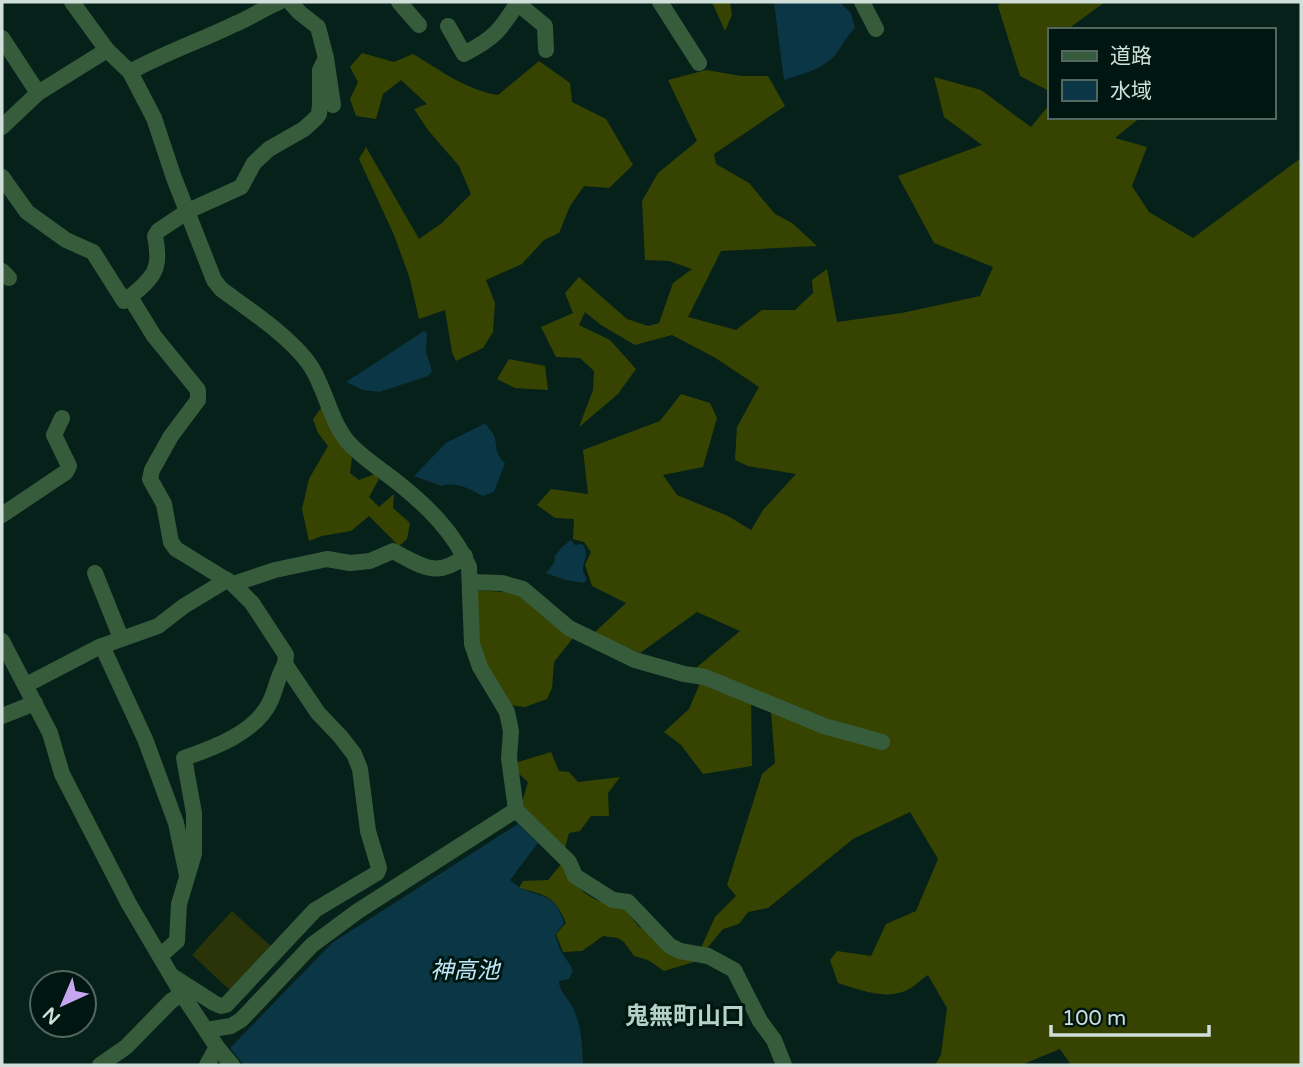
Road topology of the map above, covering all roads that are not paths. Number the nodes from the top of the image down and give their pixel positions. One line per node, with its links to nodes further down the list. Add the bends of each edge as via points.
1 (72, 2): 12 (street)
2 (399, 2): 7 (street)
3 (660, 2): 14 (street)
4 (862, 2): 9 (street)
5 (292, 3): 13 (street, via 318,27); 15 (street, via 260,10)
6 (517, 3): 8 (street, via 491,40 464,54); 11 (street, via 545,26)
7 (419, 25)
8 (448, 26)
9 (876, 29)
10 (2, 38): 16 (street)
11 (546, 50)
12 (107, 51): 15 (street); 16 (street)
13 (326, 58): 17 (street); 20 (street, via 320,70 316,118 269,149 254,163 241,187)
14 (699, 63)
15 (130, 72): 20 (street, via 154,118)
16 (38, 93): 18 (street)
17 (333, 105)
18 (2, 127)
19 (2, 177): 21 (street, via 27,212 66,240 93,252 124,301)
20 (188, 211): 21 (street, via 158,231 155,272); 24 (street, via 221,289 287,340 312,367 346,440 425,505)
21 (130, 297): 26 (street, via 154,336 198,390 198,400 171,436 150,479 164,504 171,542)
22 (62, 418): 23 (street, via 54,435 69,466 66,472)
23 (2, 515)
24 (465, 556): 26 (street, via 443,569 428,569 393,551 370,561 327,559); 27 (street)
25 (95, 573): 28 (street)
26 (230, 582): 28 (street, via 184,606 158,626); 31 (street, via 252,603 286,655)
27 (470, 582): 35 (street, via 523,589 569,628 635,660 705,677 824,726); 36 (street, via 472,644 507,712 511,731 509,758)
28 (121, 638): 30 (street)
29 (2, 641): 32 (street)
30 (102, 646): 32 (street); 37 (street, via 163,787)
31 (285, 664): 37 (street, via 263,713 216,747 184,758 194,813 194,854); 39 (street, via 318,713 354,754 379,868 315,910 226,1005 214,1003)
32 (26, 685): 33 (street)
33 (35, 703): 34 (street); 38 (street, via 62,774)
34 (2, 716)
35 (882, 742)
36 (516, 810): 41 (street, via 312,945 241,1020); 46 (street, via 569,862 575,876 613,900 628,902 670,946 708,956 734,970)
37 (187, 877): 38 (street, via 179,904 177,940)
38 (160, 956): 39 (street)
39 (172, 976): 40 (street)
40 (182, 994): 41 (street); 43 (street)
41 (206, 1030): 42 (street)
42 (217, 1047): 44 (street); 45 (street)
43 (100, 1065)
44 (206, 1065)
45 (232, 1065)
46 (784, 1065)

